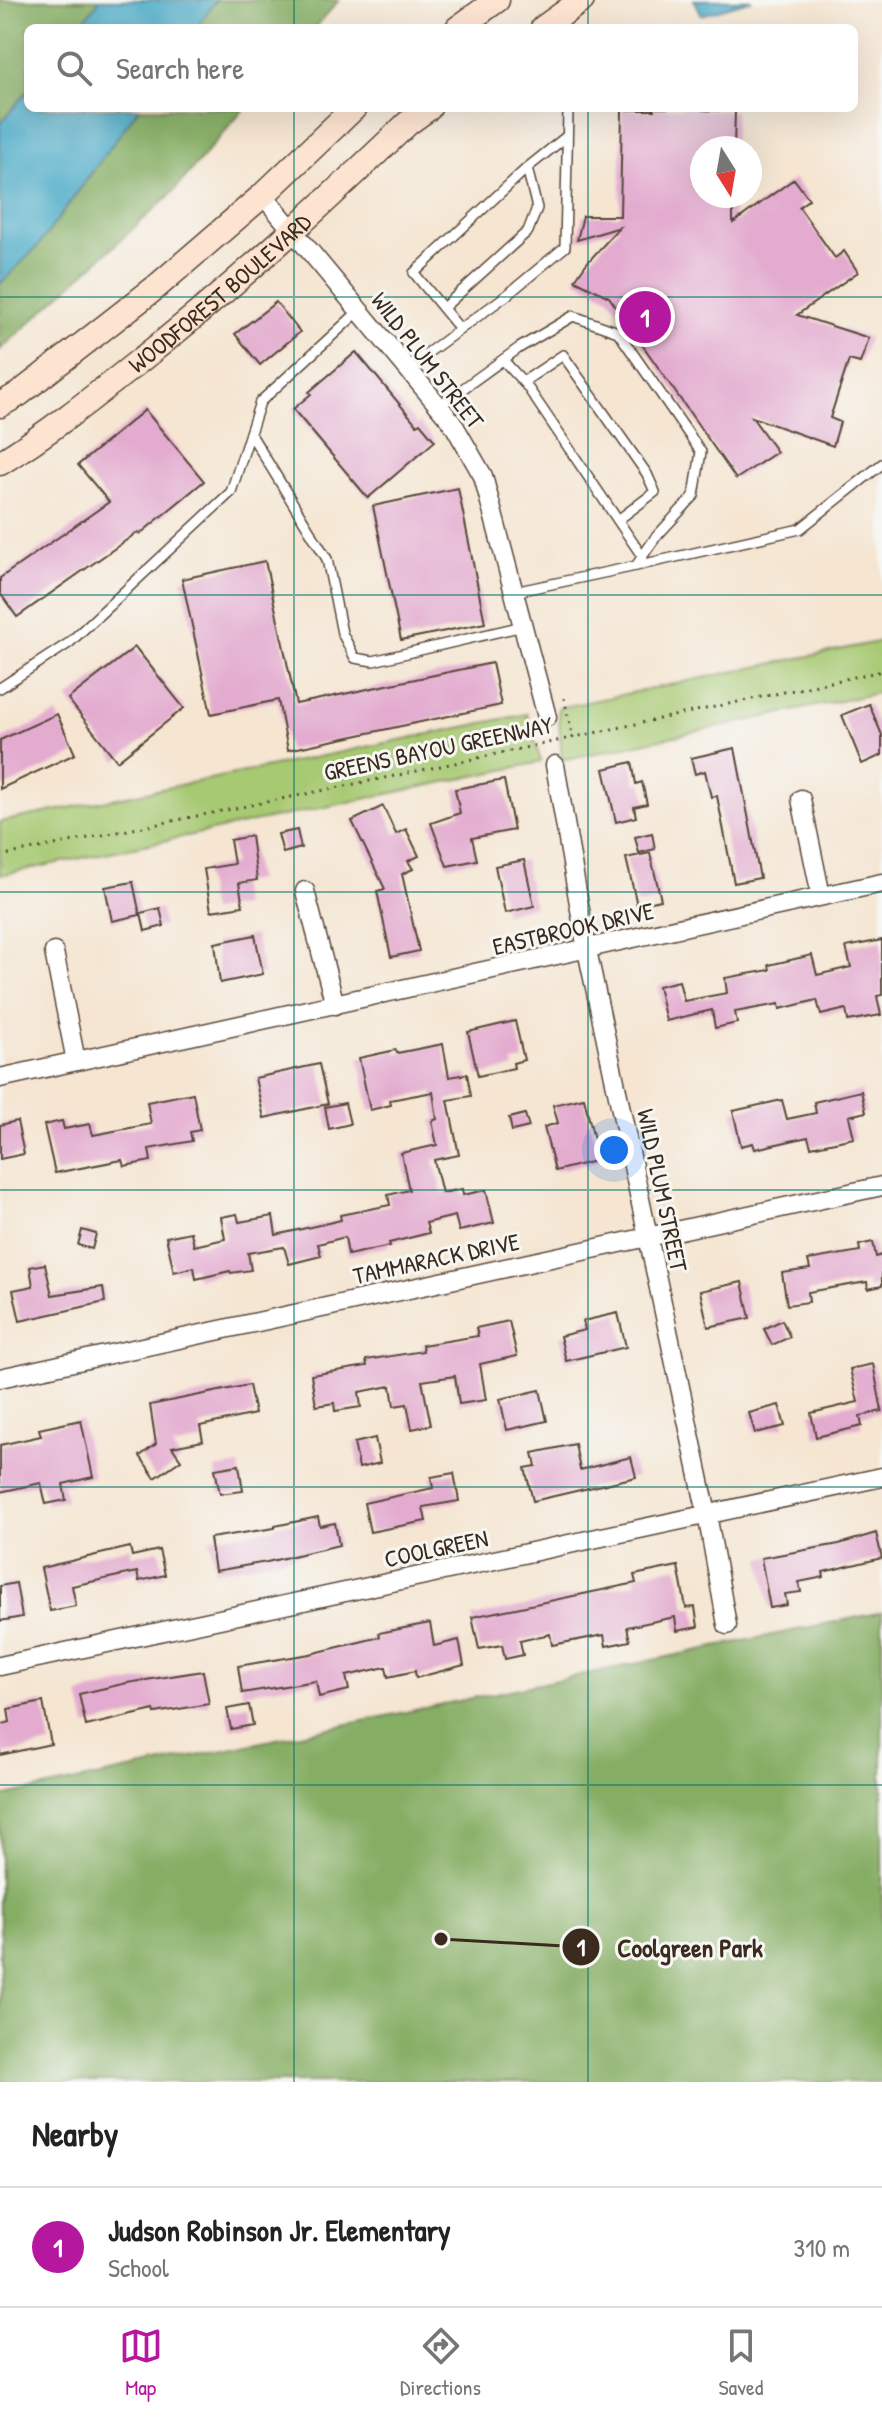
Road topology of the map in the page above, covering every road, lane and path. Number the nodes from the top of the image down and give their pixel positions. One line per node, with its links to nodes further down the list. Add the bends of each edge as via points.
1 (582, 0): 4 (main road)
2 (493, 12): 3 (main road)
3 (467, 24)
4 (549, 24)
5 (350, 112): 10 (main road, WOODFOREST BOULEVARD)
6 (423, 112): 11 (main road, WOODFOREST BOULEVARD)
7 (566, 112): 8 (lane)
8 (567, 136): 9 (lane); 14 (lane, via 565,247)
9 (527, 168): 12 (lane, via 537,208 528,231); 12 (lane, via 414,273)
10 (263, 195): 11 (street, WILD PLUM STREET); 18 (main road, WOODFOREST BOULEVARD, via 155,288)
11 (293, 232): 13 (street, WILD PLUM STREET); 21 (main road, WOODFOREST BOULEVARD, via 113,382)
12 (443, 308): 14 (lane)
13 (359, 311): 16 (street, WILD PLUM STREET); 20 (lane, via 260,402)
14 (460, 329): 16 (lane)
15 (503, 360): 17 (lane); 19 (lane); 24 (lane, via 573,316 618,332 701,452 694,496)
16 (407, 368): 19 (street, WILD PLUM STREET)
17 (523, 382): 23 (lane); 23 (lane, via 563,355 647,474 655,492)
18 (0, 405)
19 (439, 406): 26 (street, WILD PLUM STREET, via 483,476)
20 (250, 433): 27 (lane, via 327,559 342,633 355,658 373,661); 29 (lane, via 231,492 69,643)
21 (0, 463)
22 (882, 464): 25 (lane, via 800,529)
23 (618, 520): 24 (lane)
24 (642, 556): 25 (lane)
25 (636, 566): 26 (lane)
26 (514, 592): 27 (street, WILD PLUM STREET)
27 (523, 626): 31 (street, WILD PLUM STREET)
28 (882, 671): 32 (path, GREENS BAYOU GREENWAY)
29 (0, 688)
30 (564, 698): 32 (path)
31 (547, 717): 33 (path)
32 (573, 738): 33 (path, GREENS BAYOU GREENWAY)
33 (551, 742): 34 (path); 36 (path, GREENS BAYOU GREENWAY)
34 (555, 765): 40 (street, WILD PLUM STREET)
35 (801, 799): 39 (street)
36 (0, 856)
37 (882, 883): 39 (street, EASTBROOK DRIVE)
38 (305, 891): 42 (street)
39 (821, 896): 40 (street, EASTBROOK DRIVE)
40 (587, 950): 42 (street, EASTBROOK DRIVE); 46 (street, WILD PLUM STREET)
41 (54, 952): 43 (street)
42 (335, 1005): 43 (street, EASTBROOK DRIVE)
43 (76, 1061): 44 (street, EASTBROOK DRIVE)
44 (0, 1078)
45 (882, 1186): 46 (street, TAMMARACK DRIVE)
46 (649, 1235): 47 (street, TAMMARACK DRIVE); 49 (street, WILD PLUM STREET)
47 (0, 1378)
48 (882, 1477): 49 (street, COOLGREEN)
49 (707, 1514): 50 (street, WILD PLUM STREET); 51 (street, COOLGREEN)
50 (727, 1625)
51 (0, 1666)

